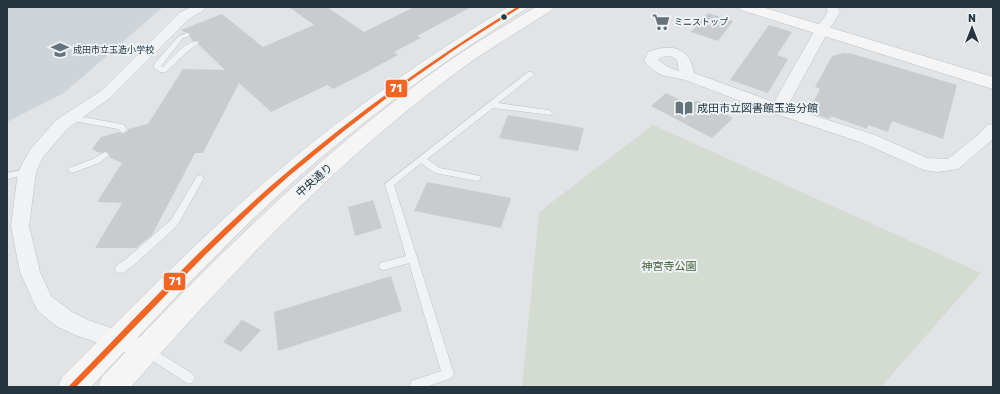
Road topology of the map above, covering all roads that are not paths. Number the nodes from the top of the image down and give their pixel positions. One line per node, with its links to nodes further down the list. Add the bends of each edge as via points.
1 (200, 7): 15 (street, via 184,16 106,94)
2 (519, 7): 28 (street, 中央通り, via 424,68 287,176 216,241)
3 (547, 7): 29 (street, 中央通り, via 441,75 307,185 236,253)
4 (746, 7): 6 (street)
5 (832, 7): 6 (street, via 834,12)
6 (822, 30): 11 (street); 13 (street)
7 (187, 35): 8 (lane, via 181,37 157,66 163,70 186,48)
8 (196, 43)
9 (531, 74): 12 (lane)
10 (687, 76): 13 (street)
11 (993, 83)
12 (492, 104): 14 (lane); 19 (lane)
13 (778, 109): 16 (street, via 869,139 924,164 937,166 952,165)
14 (548, 113)
15 (71, 118): 17 (lane, via 121,127); 21 (street, via 62,124 36,154)
16 (993, 129)
17 (123, 130)
18 (105, 155): 20 (lane)
19 (421, 159): 24 (lane, via 438,171); 25 (lane, via 389,184)
20 (72, 170)
21 (27, 172): 22 (lane); 28 (street, via 20,226 30,272 44,303 64,319)
22 (7, 176)
23 (200, 178): 27 (lane, via 174,223)
24 (477, 178)
25 (412, 258): 26 (lane); 31 (lane, via 448,374)
26 (384, 266)
27 (120, 269)
28 (117, 340): 29 (street); 32 (street, 中央通り)
29 (145, 350): 30 (lane); 33 (street, 中央通り)
30 (188, 378)
31 (415, 385)
32 (72, 387)
33 (112, 387)

